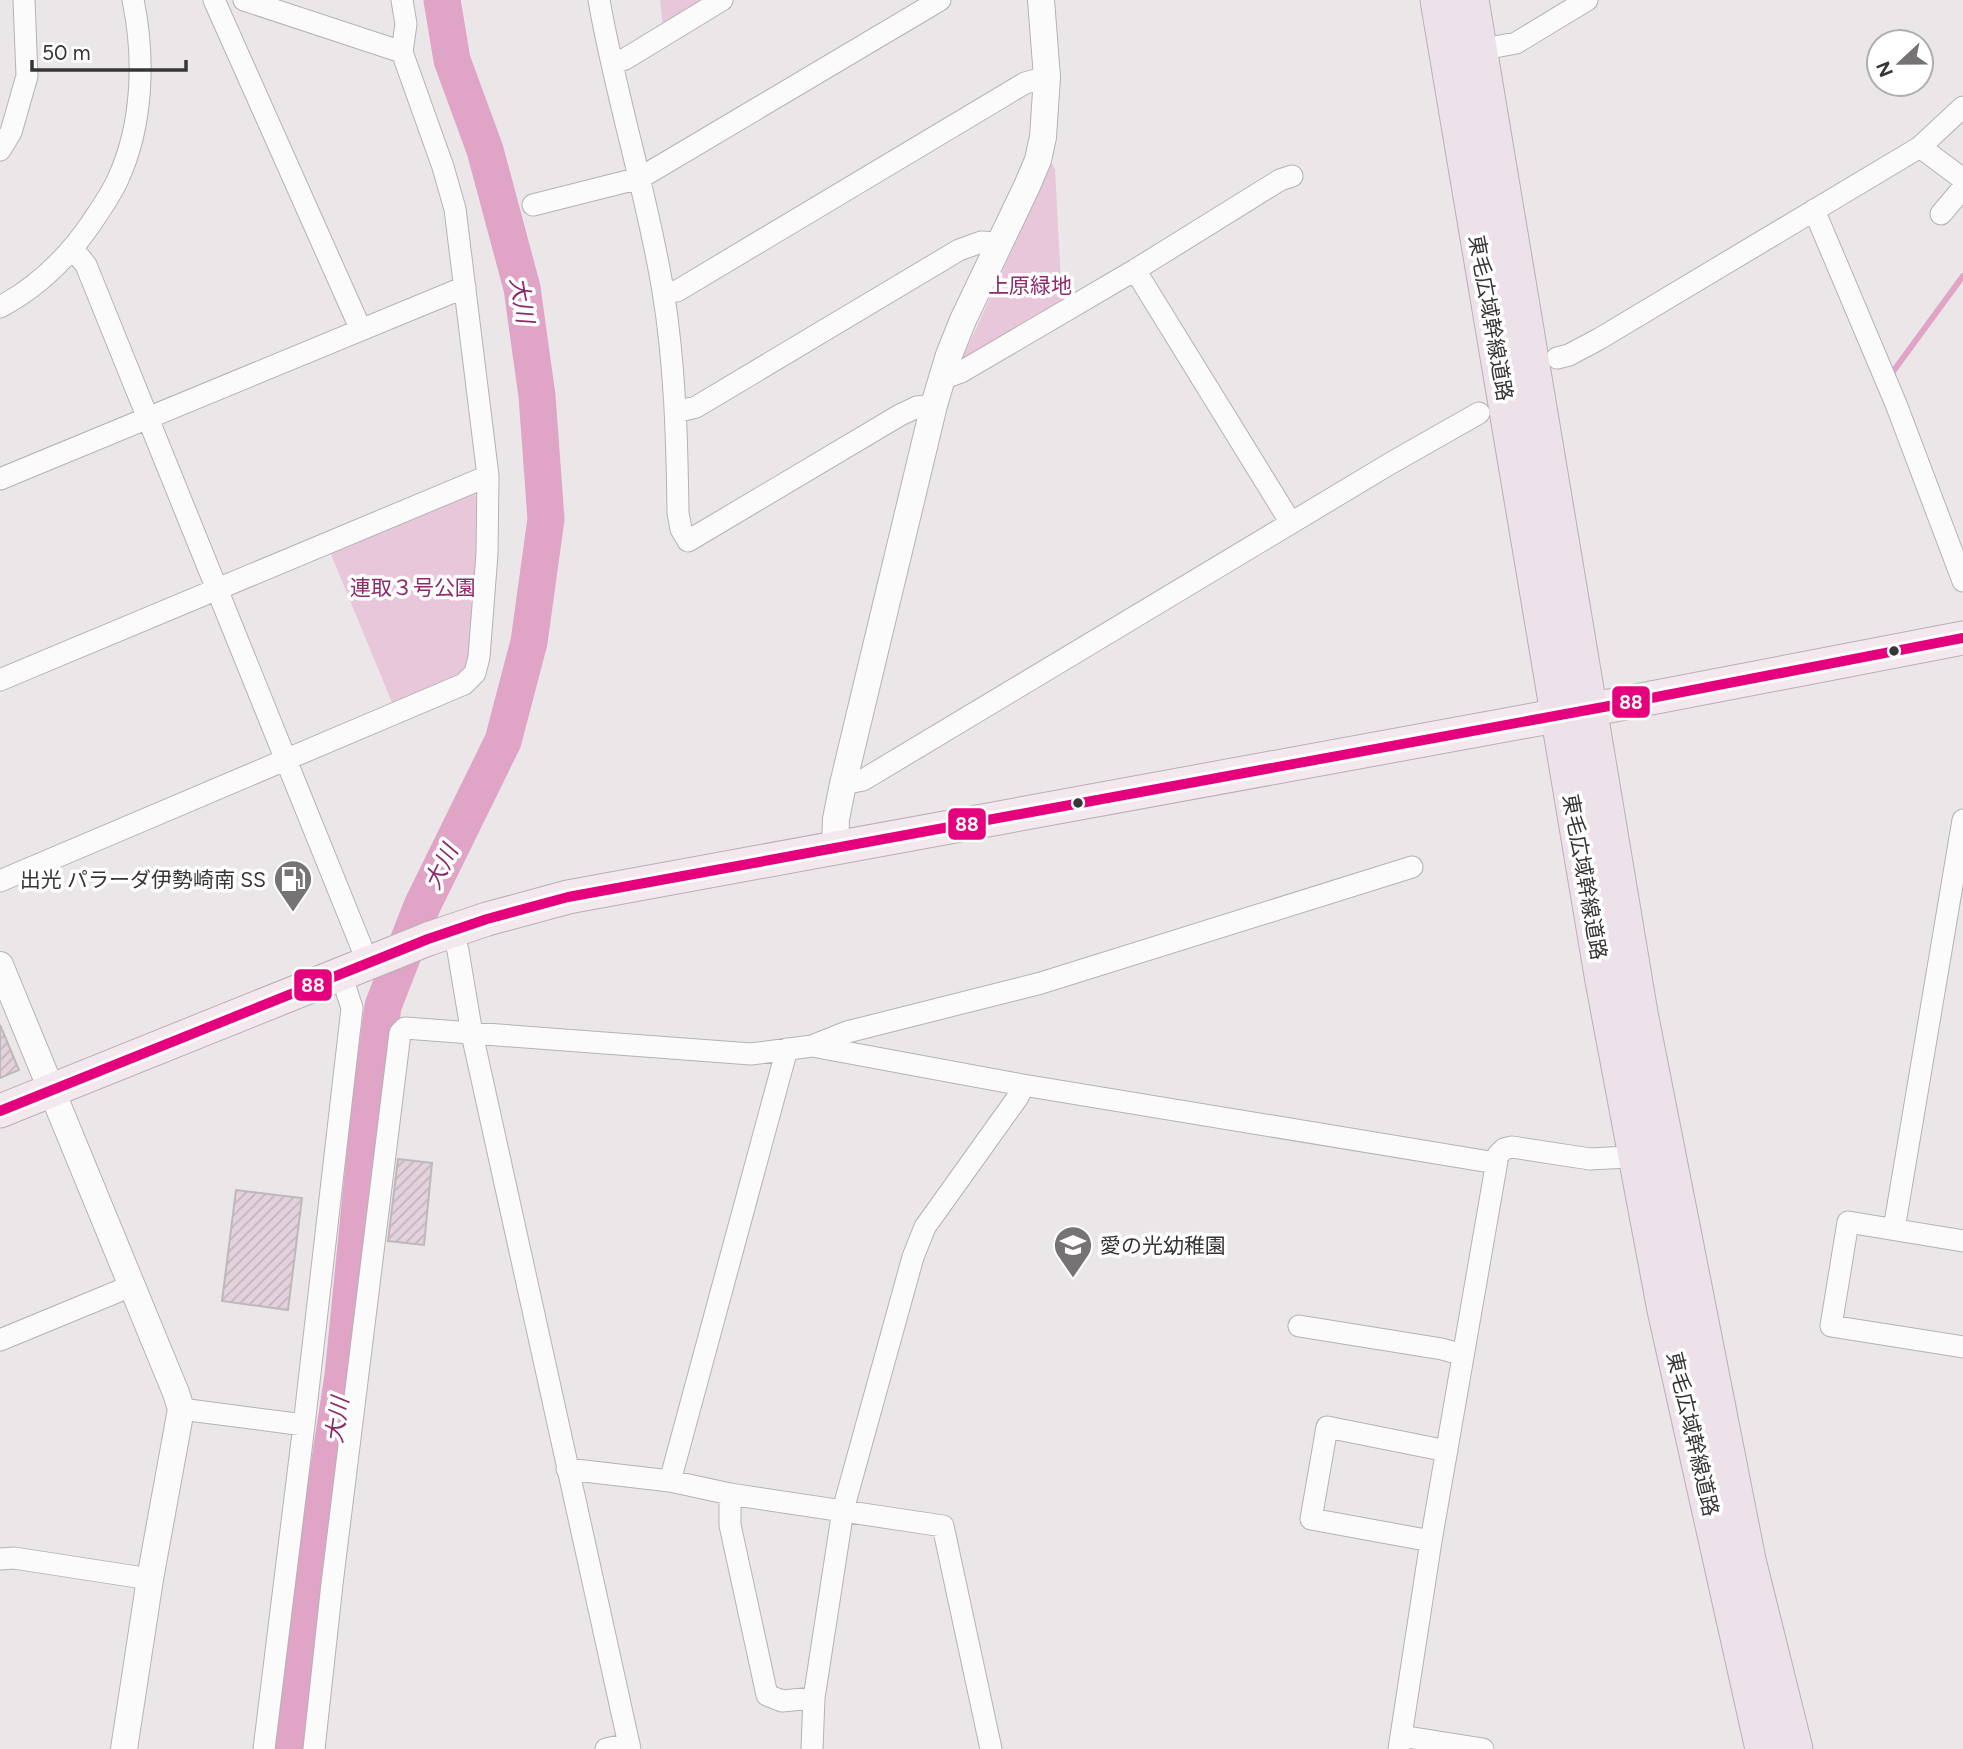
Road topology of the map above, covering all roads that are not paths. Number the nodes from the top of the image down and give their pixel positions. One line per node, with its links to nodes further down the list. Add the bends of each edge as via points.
1 (24, 0): 19 (street, via 27,76 11,132)
2 (133, 0): 28 (street, via 139,29 139,96 133,134 119,178)
3 (214, 0): 33 (street)
4 (244, 0): 14 (street)
5 (402, 0): 14 (street, via 406,24)
6 (599, 0): 15 (street)
7 (722, 0): 15 (street)
8 (940, 0): 21 (street)
9 (1041, 0): 16 (street)
10 (1438, 0): 47 (highway, 東毛広域幹線道路)
11 (1471, 0): 13 (highway, 東毛広域幹線道路)
12 (1587, 0): 13 (street, via 1516,43)
13 (1479, 50): 47 (highway, 東毛広域幹線道路)
14 (402, 52): 30 (street, via 455,209)
15 (613, 64): 21 (street)
16 (1047, 77): 27 (street, via 1038,160); 31 (street, via 1025,83 677,290)
17 (1963, 107): 18 (street)
18 (1920, 147): 22 (street); 25 (street)
19 (0, 149)
20 (1292, 176): 29 (street)
21 (640, 178): 24 (street); 31 (street)
22 (1963, 179)
23 (1963, 188): 26 (street)
24 (533, 205)
25 (1814, 210): 34 (street, via 1599,339); 43 (street, via 1896,404)
26 (1941, 214)
27 (999, 243): 35 (street); 37 (street, via 981,242 959,250 696,407)
28 (73, 249): 32 (street); 39 (street, via 86,265)
29 (1135, 270): 35 (street); 42 (street)
30 (465, 287): 33 (street); 40 (street)
31 (663, 292): 37 (street)
32 (0, 307)
33 (360, 330): 39 (street)
34 (1558, 358)
35 (942, 379): 36 (street)
36 (934, 405): 37 (street, via 900,415 688,541 678,513); 49 (street)
37 (676, 412)
38 (1479, 413): 42 (street)
39 (147, 417): 41 (street); 44 (street)
40 (488, 476): 44 (street); 48 (street, via 487,554 475,673 464,684)
41 (0, 479)
42 (1291, 523): 49 (street, via 863,780)
43 (1963, 581)
44 (216, 588): 46 (street); 48 (street)
45 (1963, 638): 47 (main road)
46 (0, 680)
47 (1574, 712): 51 (main road); 63 (highway, 東毛広域幹線道路, via 1593,926)
48 (285, 759): 53 (street); 56 (street)
49 (843, 784): 51 (street)
50 (1963, 820): 65 (street)
51 (835, 847): 54 (main road, via 568,897)
52 (1412, 867): 58 (street, via 1041,983 847,1032)
53 (0, 881)
54 (440, 935): 56 (main road); 57 (street, via 458,951)
55 (0, 965): 61 (street)
56 (361, 966): 61 (main road); 73 (street, via 352,1008)
57 (472, 1034): 59 (street, via 751,1054); 75 (street); 87 (street, via 405,1028 400,1033)
58 (812, 1046): 59 (street); 60 (street)
59 (787, 1049): 76 (street)
60 (1023, 1086): 64 (street); 78 (street, via 918,1242)
61 (50, 1091): 62 (main road); 67 (street)
62 (0, 1111)
63 (1651, 1155): 64 (street, via 1590,1159 1512,1147 1504,1149); 92 (highway, 東毛広域幹線道路, via 1665,1310); 93 (highway, 東毛広域幹線道路)
64 (1496, 1163): 71 (street)
65 (1894, 1229): 66 (street); 70 (street, via 1847,1222 1830,1326)
66 (1963, 1241)
67 (131, 1286): 69 (street); 72 (street)
68 (1298, 1326): 71 (street)
69 (0, 1339)
70 (1963, 1347)
71 (1464, 1355): 74 (street)
72 (181, 1409): 73 (street); 81 (street)
73 (304, 1425): 86 (street)
74 (1447, 1451): 79 (street); 79 (street, via 1327,1427 1320,1466 1311,1519)
75 (568, 1469): 76 (street); 84 (street)
76 (670, 1480): 77 (street)
77 (730, 1494): 78 (street); 82 (street, via 730,1525 767,1695 782,1701)
78 (843, 1510): 82 (street); 90 (street, via 943,1526)
79 (1431, 1541): 83 (street)
80 (0, 1559): 81 (street)
81 (150, 1579): 85 (street)
82 (814, 1698): 89 (street)
83 (1400, 1743): 91 (street)
84 (629, 1747): 88 (street)
85 (124, 1749)
86 (264, 1749)
87 (314, 1749)
88 (606, 1749)
89 (812, 1749)
90 (991, 1749)
91 (1483, 1749)
92 (1763, 1749)
93 (1795, 1749)

